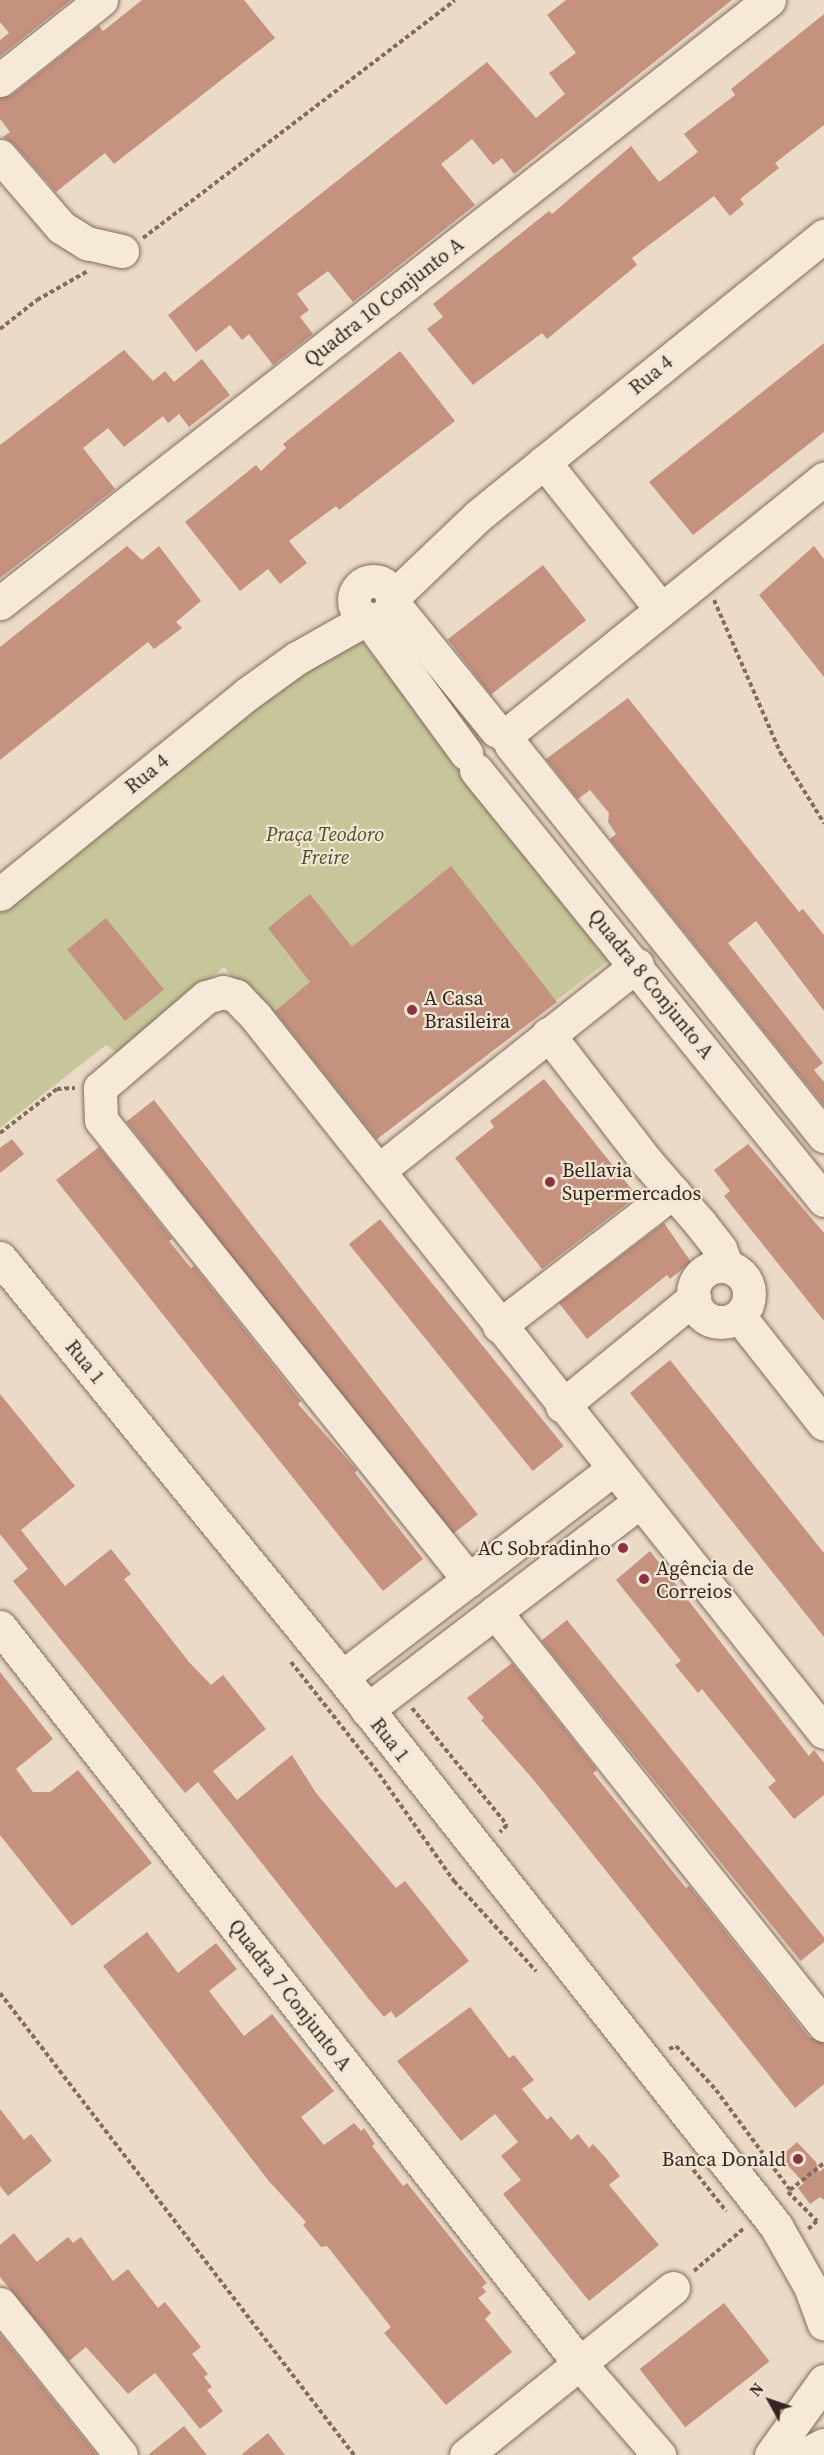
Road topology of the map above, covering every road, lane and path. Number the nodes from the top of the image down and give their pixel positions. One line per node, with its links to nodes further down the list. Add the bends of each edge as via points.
1 (101, 0): 4 (street)
2 (455, 0): 7 (path, via 225,179)
3 (769, 0): 12 (street, Quadra 10 Conjunto A)
4 (0, 80)
5 (0, 156): 7 (street, via 61,227 87,243)
6 (824, 236): 9 (street, Rua 4)
7 (122, 251): 8 (path, via 37,300)
8 (0, 329)
9 (544, 462): 13 (street, Rua 4); 14 (street)
10 (824, 479): 11 (street)
11 (704, 575): 14 (street); 17 (path, via 780,752)
12 (0, 603)
13 (375, 604): 15 (street, Quadra 8 Conjunto A); 16 (street, Quadra 8 Conjunto A); 18 (street, Rua 4, via 247,694)
14 (661, 609): 15 (street)
15 (504, 737): 16 (street, via 476,734); 22 (street, Quadra 8 Conjunto A)
16 (471, 762): 19 (street, Quadra 8 Conjunto A)
17 (824, 823)
18 (0, 894)
19 (638, 965): 20 (street); 23 (street, Quadra 8 Conjunto A)
20 (548, 1034): 27 (street); 28 (street)
21 (100, 1088): 25 (path, via 57,1089); 27 (street, via 206,997 223,992 236,996); 41 (street, via 101,1120)
22 (789, 1092): 23 (street, via 765,1101); 24 (street, Quadra 8 Conjunto A)
23 (759, 1118): 26 (street, Quadra 8 Conjunto A)
24 (821, 1132): 26 (street, via 813,1147 801,1155)
25 (0, 1133)
26 (788, 1154): 29 (street, Quadra 8 Conjunto A)
27 (378, 1171): 34 (street)
28 (673, 1191): 31 (street, via 716,1243); 34 (street)
29 (824, 1200)
30 (0, 1258): 47 (street, Rua 1)
31 (727, 1266): 32 (street, via 716,1266 699,1277); 33 (street, via 746,1279 750,1292)
32 (694, 1298): 33 (street, via 705,1317 728,1321); 35 (street)
33 (739, 1316): 36 (street)
34 (499, 1326): 35 (street)
35 (562, 1406): 37 (street)
36 (824, 1424)
37 (614, 1469): 38 (street); 39 (street)
38 (640, 1501): 40 (street); 50 (street)
39 (570, 1502): 40 (street); 41 (street)
40 (596, 1535): 42 (street)
41 (469, 1580): 43 (street)
42 (495, 1612): 46 (street); 54 (street)
43 (410, 1625): 46 (street); 47 (street)
44 (0, 1627): 63 (street, Quadra 7 Conjunto A)
45 (285, 1655): 52 (path, via 380,1774 454,1881)
46 (435, 1658): 48 (street)
47 (342, 1677): 49 (street, Rua 1)
48 (396, 1689): 49 (street); 51 (path, via 507,1825)
49 (367, 1710): 58 (street, Rua 1)
50 (824, 1732)
51 (491, 1839)
52 (538, 1973)
53 (0, 1993): 67 (path)
54 (824, 2025)
55 (662, 2052): 57 (path, via 676,2046 716,2090 790,2190)
56 (676, 2148): 58 (path)
57 (824, 2163)
58 (761, 2231): 59 (street); 62 (street, via 810,2286)
59 (824, 2261)
60 (673, 2288): 63 (street)
61 (0, 2304): 66 (street)
62 (824, 2324)
63 (580, 2364): 68 (street); 69 (street, Quadra 7 Conjunto A)
64 (824, 2381): 70 (street)
65 (824, 2445): 71 (street)
66 (121, 2455)
67 (354, 2455)
68 (466, 2455)
69 (659, 2455)
70 (771, 2455)
71 (804, 2455)

